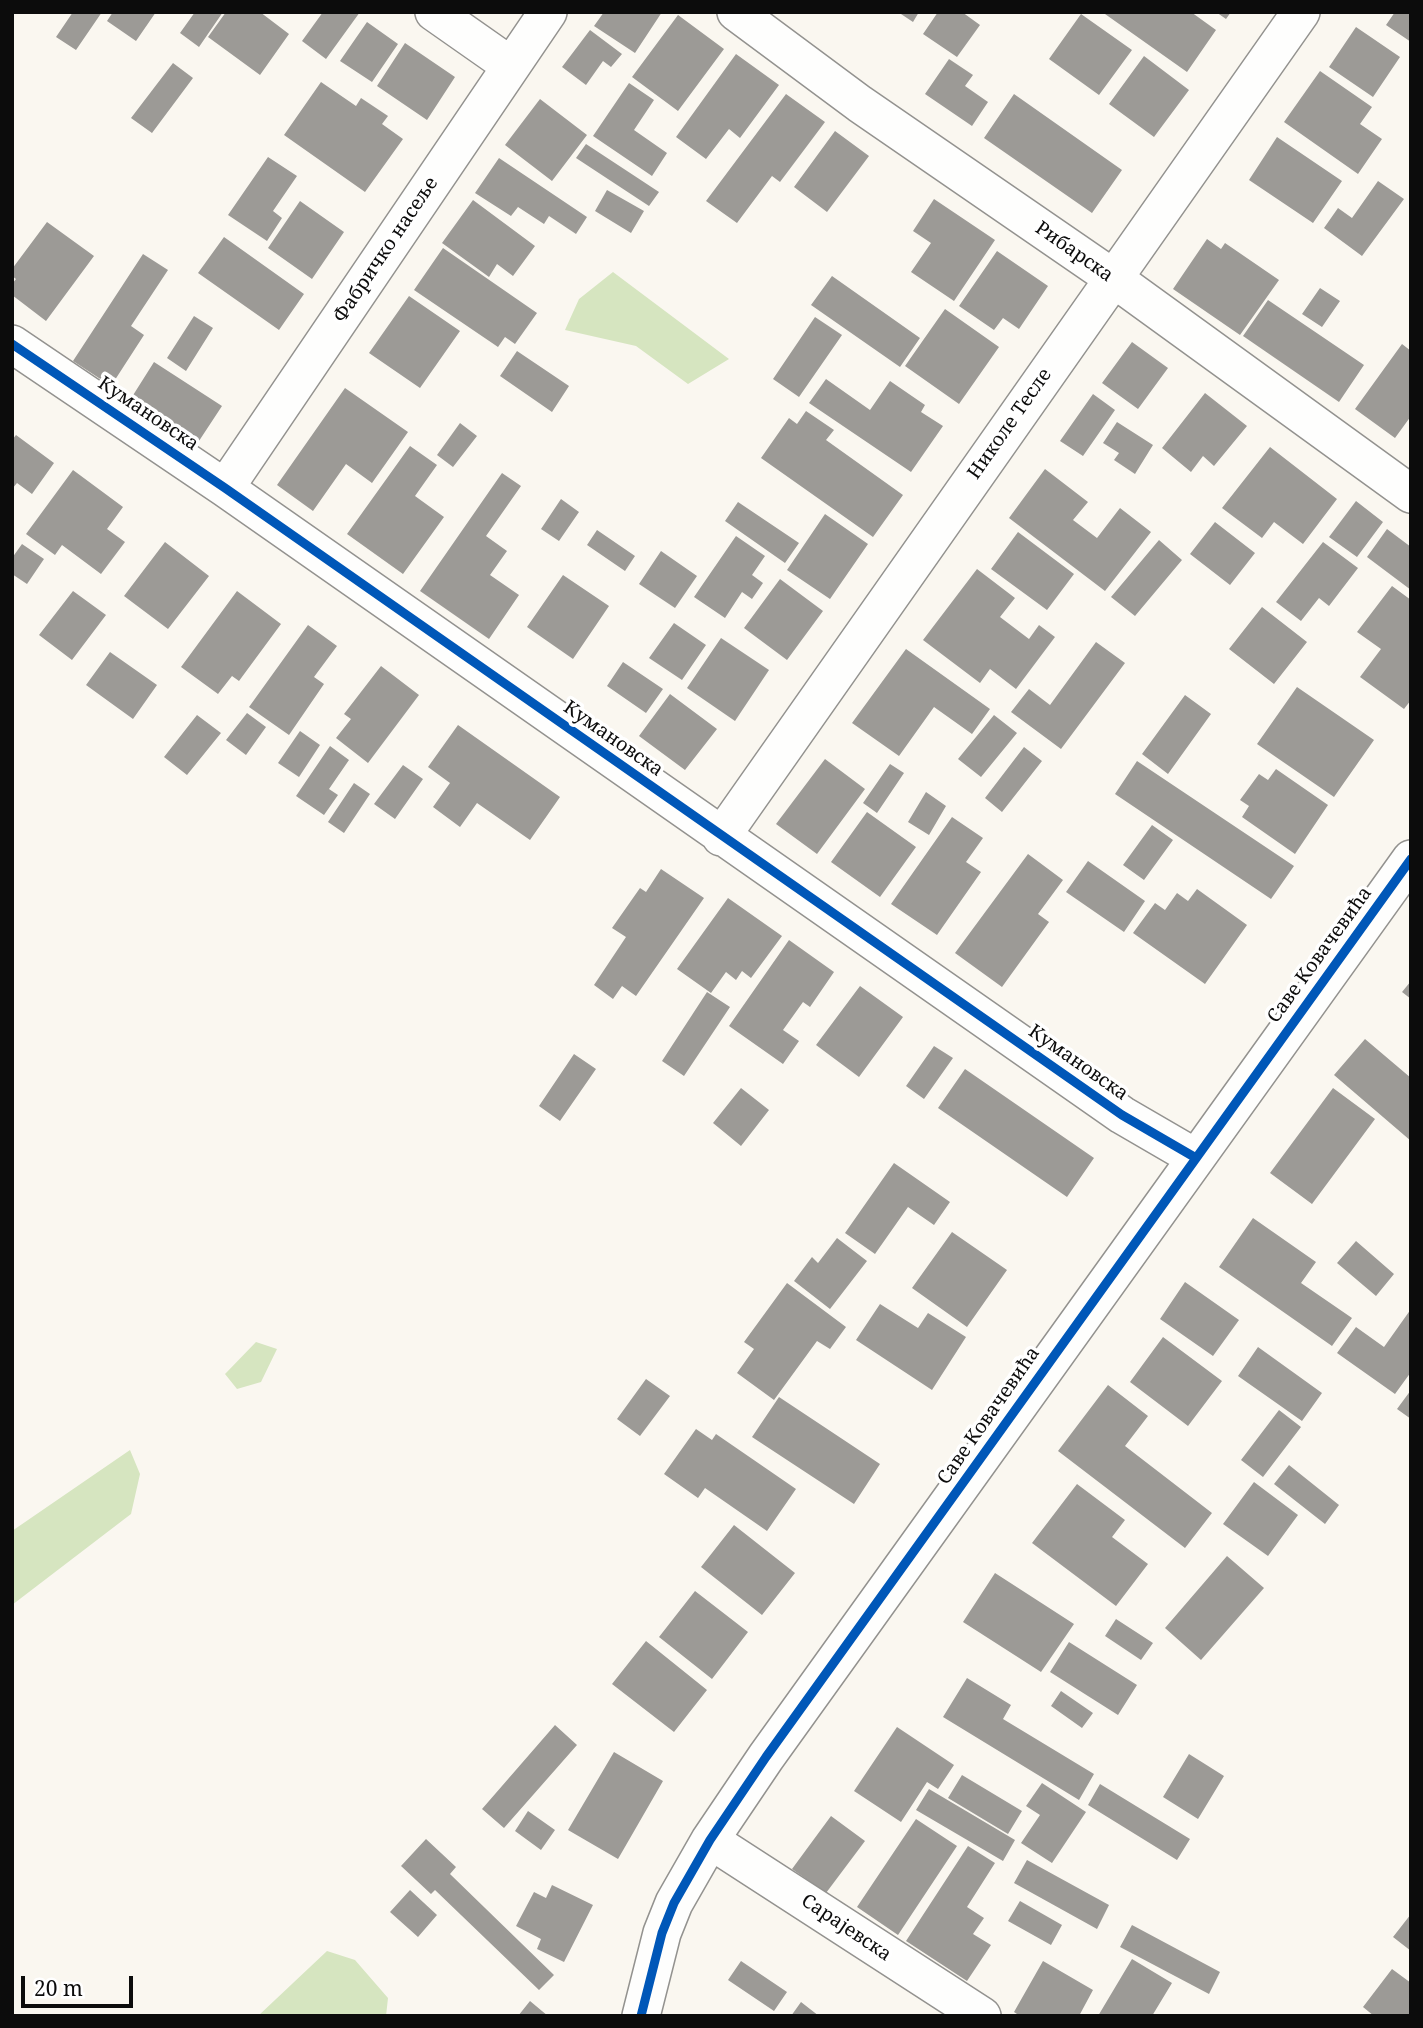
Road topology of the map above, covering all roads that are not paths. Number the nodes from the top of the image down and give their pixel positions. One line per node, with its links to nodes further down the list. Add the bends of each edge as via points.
1 (434, 12): 5 (street)
2 (548, 12): 5 (street, Фабричко насеље)
3 (736, 12): 6 (street, Рибарска, via 860,104)
4 (1301, 12): 6 (street, Николе Тесле)
5 (511, 66): 8 (street, Фабричко насеље)
6 (1113, 278): 9 (street, Рибарска); 10 (street, Николе Тесле)
7 (12, 344): 8 (street, Кумановска)
8 (225, 488): 10 (street, Кумановска)
9 (1411, 494)
10 (721, 836): 12 (street, Кумановска, via 1122,1115)
11 (1411, 859): 12 (street, Саве Ковачевића)
12 (1196, 1158): 13 (street, Саве Ковачевића)
13 (710, 1840): 14 (street, Саве Ковачевића, via 662,1933); 15 (street, Сарајевска)
14 (641, 2016)
15 (982, 2016)

